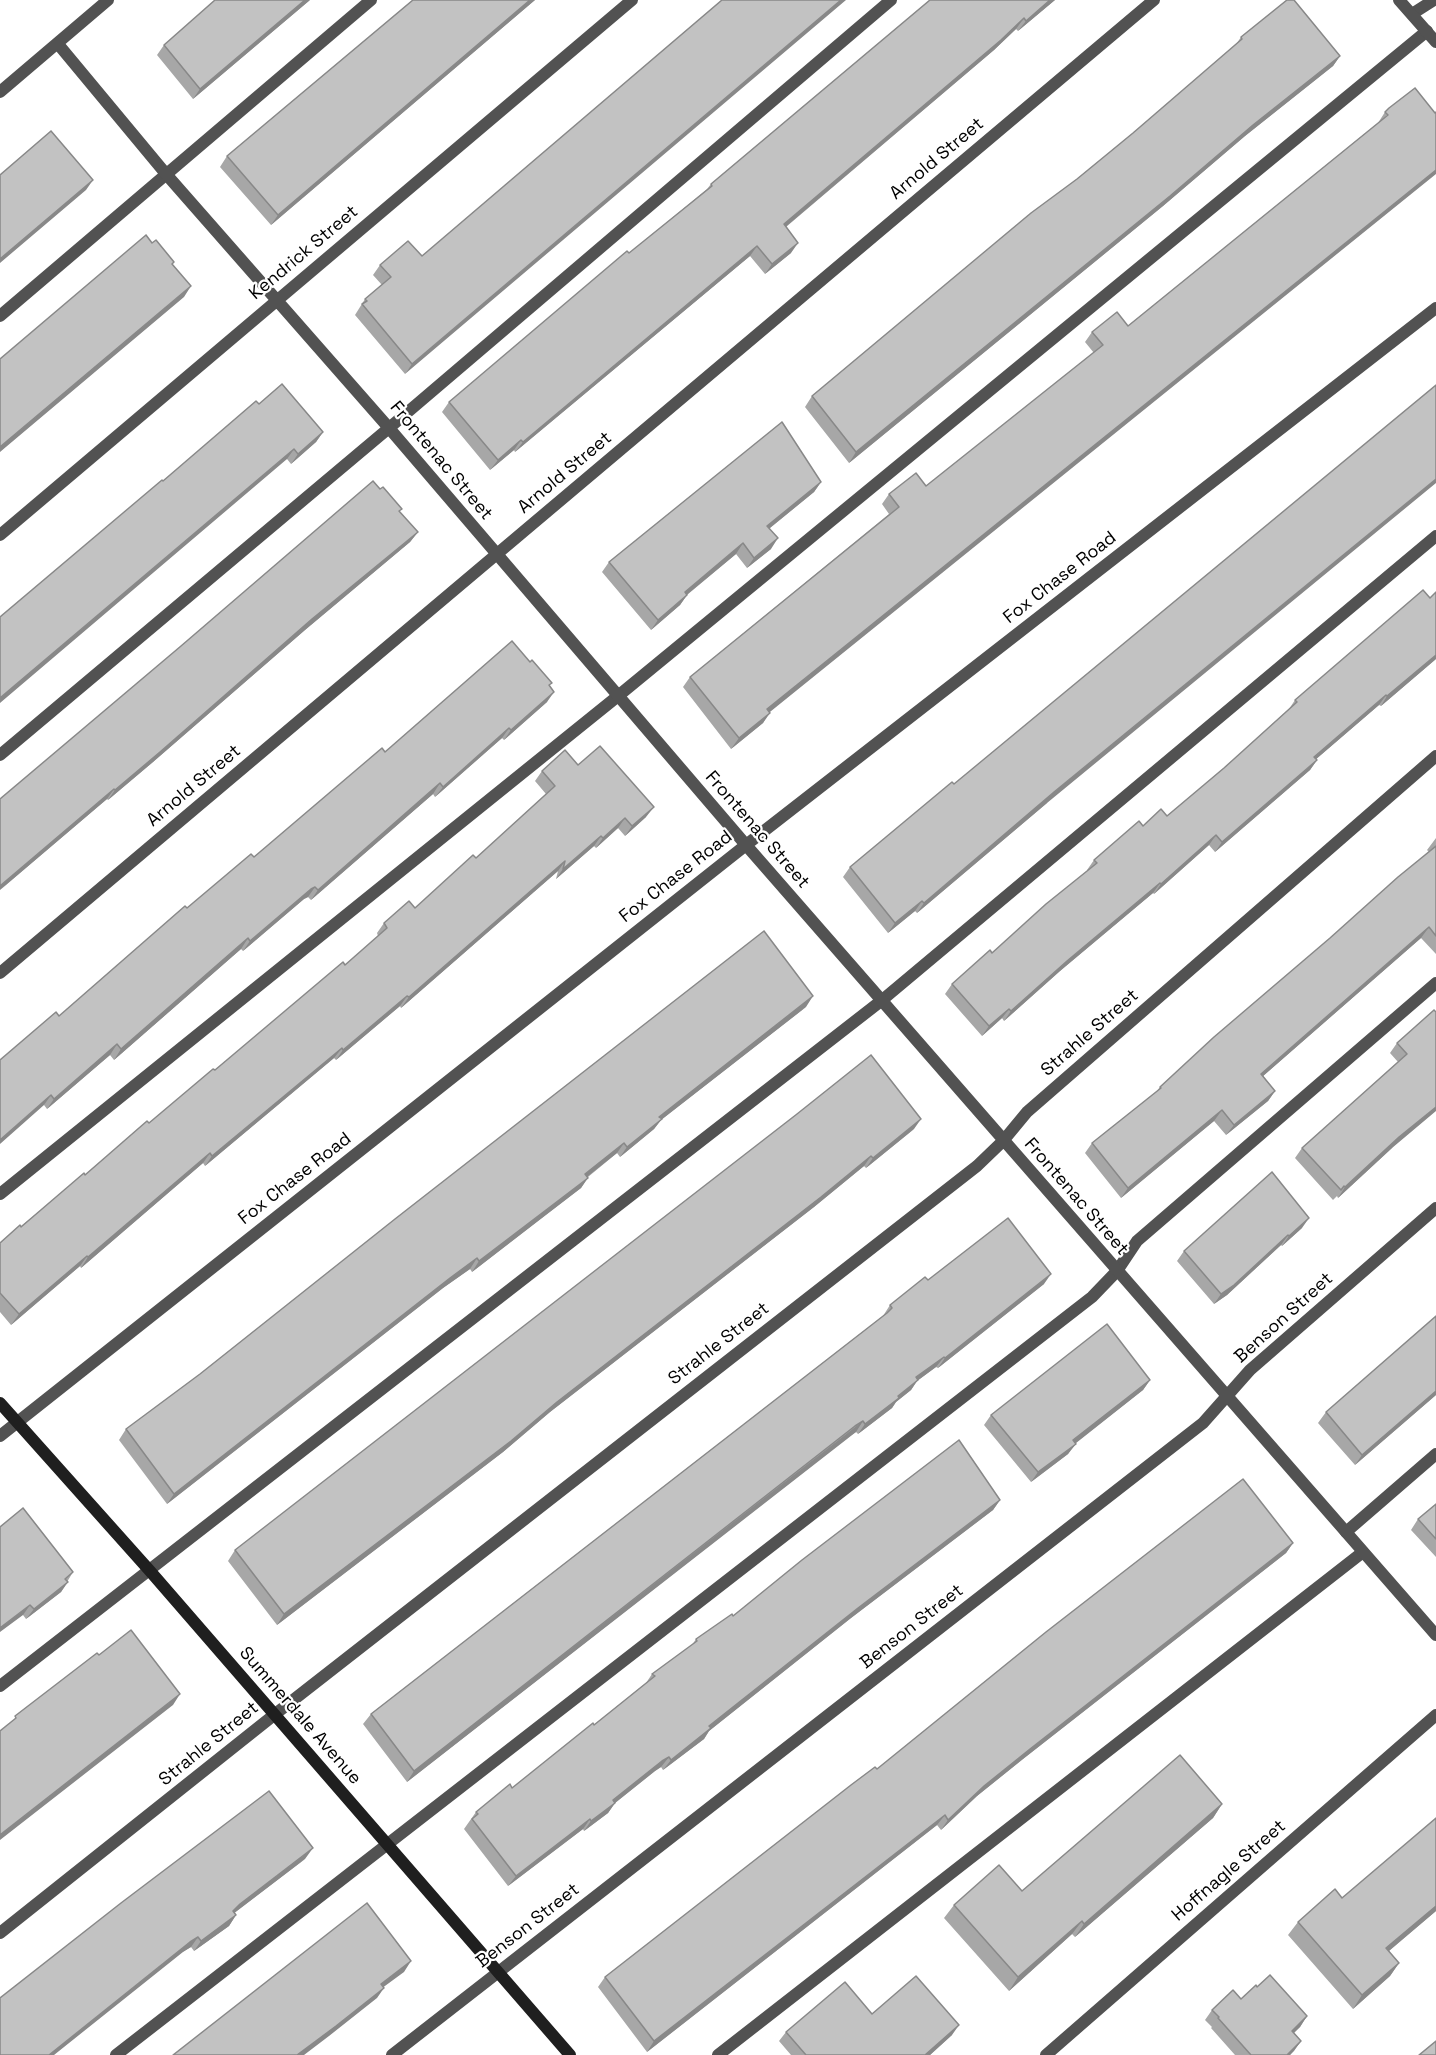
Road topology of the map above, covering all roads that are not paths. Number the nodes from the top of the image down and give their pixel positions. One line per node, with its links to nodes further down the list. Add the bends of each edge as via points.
1 (108, 0): 11 (street)
2 (371, 0): 13 (street)
3 (632, 0): 14 (street, Kendrick Street)
4 (891, 0): 17 (street)
5 (1154, 0): 20 (street, Arnold Street)
6 (1399, 0): 8 (street)
7 (1434, 0): 8 (street)
8 (1412, 14): 9 (street)
9 (1427, 31): 10 (street); 21 (street)
10 (1436, 42)
11 (58, 44): 12 (street); 13 (street, Frontenac Street)
12 (0, 92)
13 (166, 174): 14 (street, Frontenac Street); 16 (street)
14 (277, 299): 17 (street, Frontenac Street); 18 (street, Kendrick Street)
15 (1436, 308): 24 (street, Fox Chase Road)
16 (0, 316)
17 (389, 428): 20 (street, Frontenac Street); 22 (street)
18 (0, 535)
19 (1436, 536): 27 (street)
20 (496, 554): 21 (street, Frontenac Street); 25 (street, Arnold Street)
21 (618, 696): 24 (street, Frontenac Street); 29 (street)
22 (0, 755)
23 (1436, 756): 28 (street, Strahle Street, via 1027,1112)
24 (746, 845): 27 (street, Frontenac Street); 34 (street, Fox Chase Road)
25 (0, 973)
26 (1436, 982): 31 (street, via 1137,1241)
27 (881, 1001): 28 (street, Frontenac Street); 39 (street)
28 (1003, 1141): 31 (street, Frontenac Street); 42 (street, Strahle Street, via 977,1166)
29 (0, 1194)
30 (1436, 1208): 32 (street, Benson Street, via 1250,1370)
31 (1117, 1271): 32 (street, Frontenac Street); 44 (street, via 1083,1304)
32 (1227, 1396): 37 (street, Frontenac Street); 46 (street, Benson Street, via 1203,1423)
33 (0, 1403): 34 (street, Summerdale Avenue)
34 (17, 1423): 35 (street, Fox Chase Road); 39 (street, Summerdale Avenue)
35 (0, 1436)
36 (1436, 1454): 37 (street)
37 (1346, 1532): 38 (street, Frontenac Street)
38 (1363, 1552): 40 (street, Frontenac Street); 50 (street)
39 (150, 1571): 41 (street); 42 (street, Summerdale Avenue)
40 (1436, 1635)
41 (0, 1686)
42 (274, 1715): 44 (street, Summerdale Avenue); 45 (street, Strahle Street)
43 (1436, 1715): 51 (street, Hoffnagle Street)
44 (388, 1845): 46 (street, Summerdale Avenue); 47 (street)
45 (0, 1933)
46 (498, 1973): 48 (street, Benson Street); 49 (street, Summerdale Avenue)
47 (116, 2055)
48 (392, 2055)
49 (570, 2055)
50 (718, 2055)
51 (1046, 2055)

